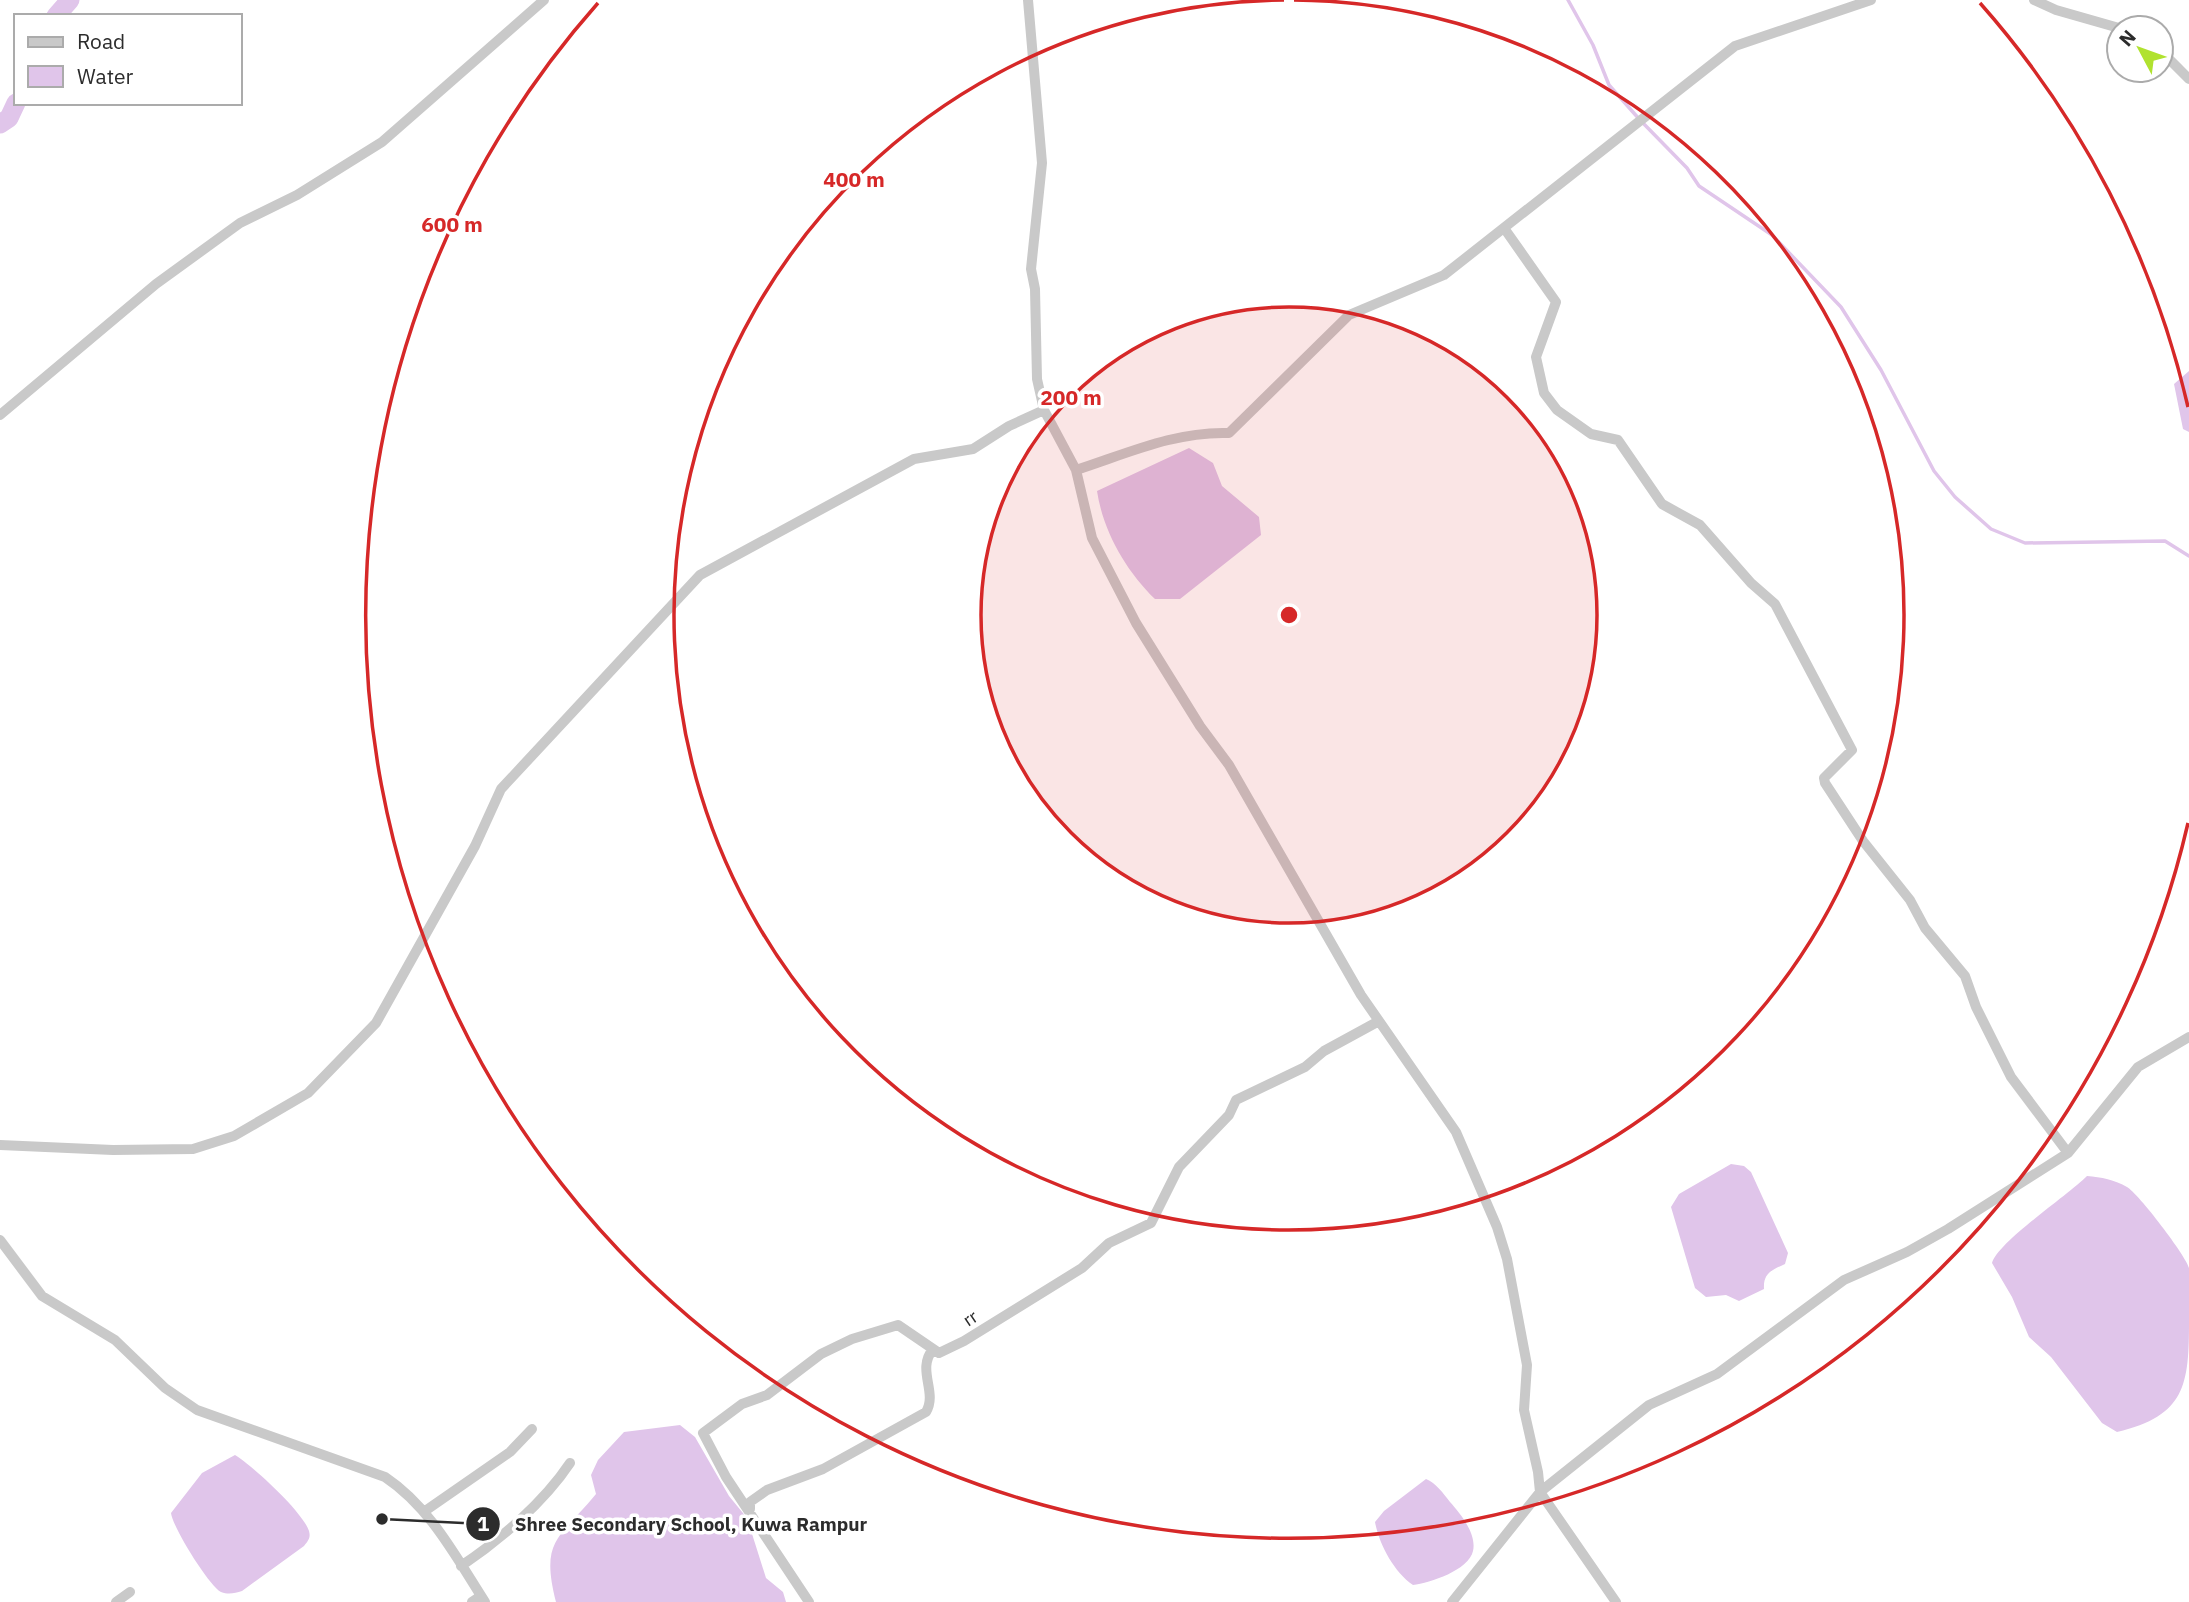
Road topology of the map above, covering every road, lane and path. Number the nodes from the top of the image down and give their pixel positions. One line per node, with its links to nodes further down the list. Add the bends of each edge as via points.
1 (544, 0): 10 (street, via 382,142 297,195 240,223 111,321)
2 (1028, 0): 9 (street, via 1042,163 1031,269 1037,379)
3 (1871, 0): 8 (street, via 1735,46)
4 (2034, 0): 5 (street)
5 (2105, 24)
6 (2175, 65): 7 (street)
7 (2189, 79)
8 (1504, 228): 11 (street, via 1444,275 1349,315 1228,433 1170,439); 15 (street, via 1556,302 1536,357 1548,401 1591,435 1618,439 1662,503 1700,525 1775,604 1852,750 1824,778 1825,783 1910,900 1925,928 1960,969 2011,1077)
9 (1045, 410): 11 (street); 14 (street, via 973,450 914,458 700,575 501,789 475,846 376,1023 308,1094 234,1136 193,1149)
10 (0, 415)
11 (1076, 470): 12 (street, via 1092,538 1136,623 1230,765)
12 (1380, 1021): 17 (street, rr, via 1324,1051 1305,1068 1237,1100 1229,1115 1179,1167 1151,1223 1109,1243 1082,1268 949,1350 939,1353); 20 (street, via 1457,1132 1497,1227 1527,1365 1524,1410)
13 (2189, 1037): 15 (street, via 2138,1067)
14 (0, 1145)
15 (2068, 1153): 20 (street, via 1948,1229 1844,1280 1717,1374 1649,1405)
16 (0, 1240): 22 (street, via 42,1296 114,1340 165,1388 197,1410 385,1477)
17 (933, 1349): 21 (street, via 925,1368 930,1403 926,1412 823,1469 767,1490 750,1502); 21 (street, via 898,1325 852,1339 821,1354 767,1395 742,1404 703,1433 726,1477)
18 (532, 1429): 22 (street, via 510,1452)
19 (570, 1463): 23 (street, via 558,1481 494,1544)
20 (1539, 1492): 28 (street); 29 (street)
21 (750, 1509): 27 (street)
22 (425, 1511): 23 (street)
23 (461, 1566): 25 (street)
24 (130, 1592): 26 (street)
25 (480, 1600)
26 (116, 1602)
27 (809, 1602)
28 (1452, 1602)
29 (1616, 1602)

